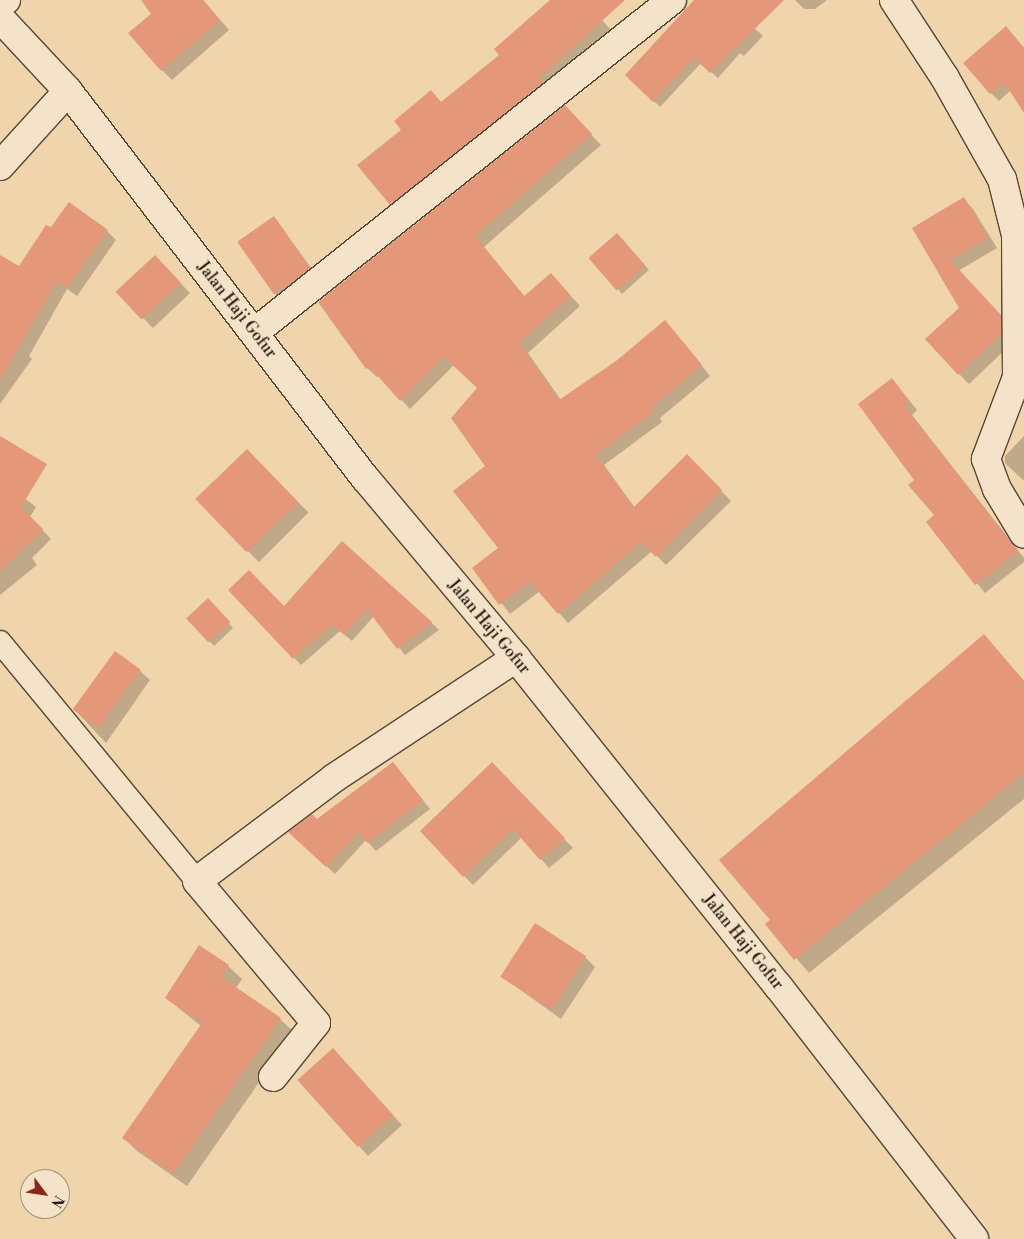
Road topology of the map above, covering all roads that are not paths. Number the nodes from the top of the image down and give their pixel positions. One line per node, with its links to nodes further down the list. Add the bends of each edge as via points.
1 (6, 0): 4 (street)
2 (672, 0): 8 (street)
3 (894, 0): 9 (street, via 945,78 1002,179 1016,235 1017,377 986,460 997,489)
4 (0, 5)
5 (0, 18): 6 (street, Jalan Haji Gofur)
6 (68, 91): 7 (street); 8 (street, Jalan Haji Gofur)
7 (0, 166)
8 (255, 332): 11 (street, Jalan Haji Gofur, via 366,479)
9 (1024, 534)
10 (0, 642): 12 (lane)
11 (516, 658): 12 (street, via 334,778); 14 (street, Jalan Haji Gofur, via 778,986)
12 (197, 881): 13 (street, via 316,1023)
13 (274, 1077)
14 (974, 1239)

